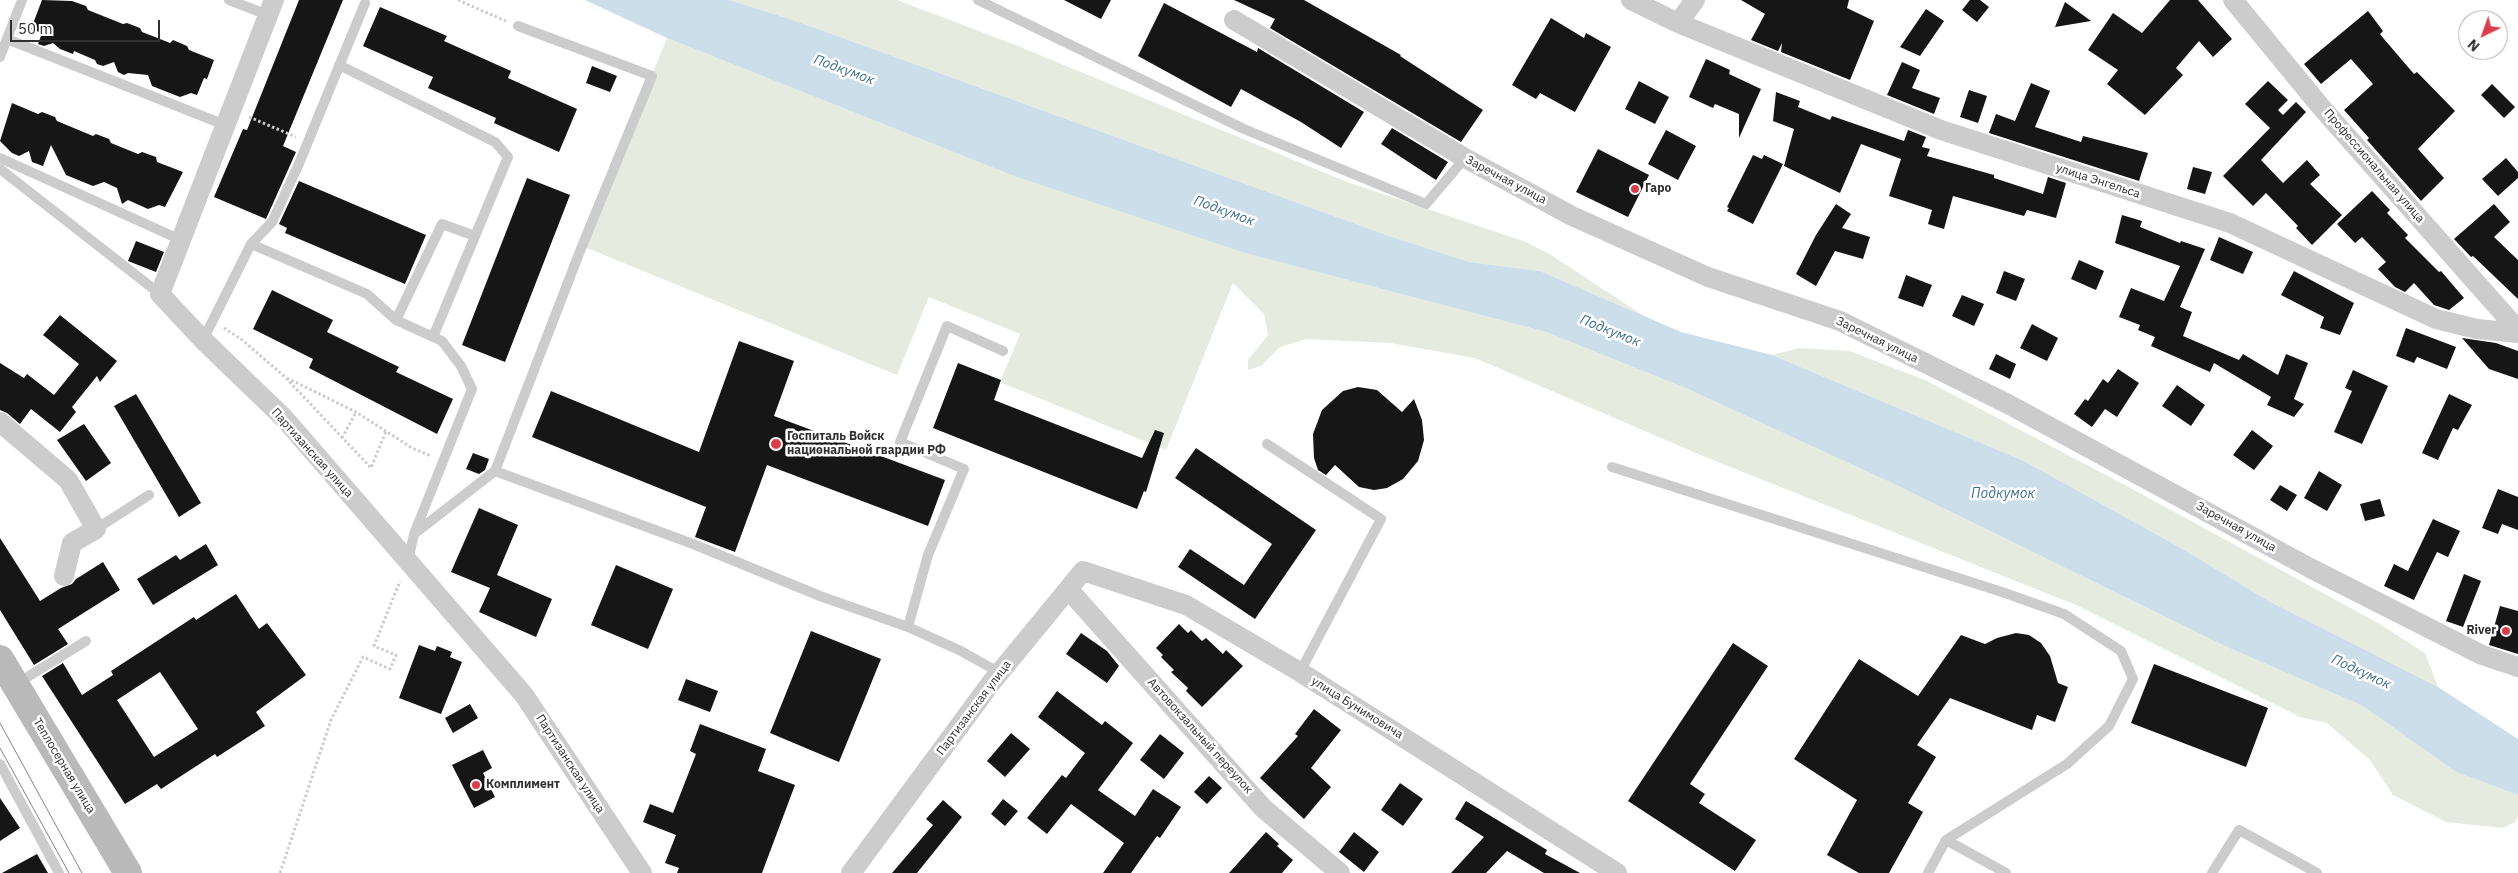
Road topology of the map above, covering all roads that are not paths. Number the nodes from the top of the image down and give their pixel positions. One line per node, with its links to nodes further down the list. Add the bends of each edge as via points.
1 (22, 0): 12 (lane)
2 (230, 0): 8 (lane)
3 (978, 0): 17 (lane, via 1244,129 1426,204)
4 (1631, 0): 10 (street, улица Энгельса)
5 (1695, 0): 10 (street)
6 (2234, 0): 24 (street, Профессиональная улица, via 2321,106)
7 (365, 3): 14 (lane)
8 (271, 8): 15 (street)
9 (1234, 20): 17 (street, Заречная улица)
10 (1678, 23): 24 (street, улица Энгельса, via 1941,130 2230,223 2436,319 2477,329)
11 (518, 26): 31 (lane, via 652,76)
12 (7, 39): 13 (lane); 15 (lane)
13 (0, 57)
14 (339, 65): 19 (lane, via 495,142 508,157); 21 (lane, via 272,222)
15 (228, 117): 20 (street)
16 (0, 158): 20 (lane)
17 (1465, 158): 42 (street, Заречная улица, via 1572,216 1708,277 1840,321 2024,412 2327,576 2482,655)
18 (0, 170): 22 (lane)
19 (475, 236): 23 (lane, via 442,224); 25 (lane)
20 (181, 240): 22 (street)
21 (251, 244): 23 (lane, via 368,294); 26 (lane)
22 (160, 294): 26 (street, Партизанская улица)
23 (396, 320): 25 (lane)
24 (2518, 331)
25 (433, 337): 34 (lane, via 442,341 472,389)
26 (203, 340): 35 (street, Партизанская улица, via 284,418)
27 (1003, 351): 39 (lane, via 947,326 900,442 964,469 928,555)
28 (0, 422): 33 (street, via 68,480)
29 (1267, 444): 43 (lane, via 1381,519)
30 (1612, 467): 47 (lane, via 2064,614 2121,651 2133,679 2109,726 2067,764)
31 (495, 471): 34 (lane); 39 (lane)
32 (149, 495): 33 (lane)
33 (96, 529): 37 (street, via 72,543)
34 (414, 534): 35 (lane)
35 (408, 562): 50 (street, Партизанская улица, via 524,695)
36 (1083, 571): 38 (street, Партизанская улица); 43 (street, улица Бунимовича, via 1186,605)
37 (64, 576)
38 (1069, 590): 44 (street, Партизанская улица); 52 (street, Автовокзальный переулок, via 1263,808)
39 (908, 627): 44 (lane)
40 (86, 641): 45 (lane)
41 (0, 659): 45 (main road, Теплосерная улица)
42 (2518, 667)
43 (1300, 672): 53 (street, улица Бунимовича)
44 (1000, 673): 51 (street, Партизанская улица)
45 (15, 685): 49 (main road, Теплосерная улица)
46 (0, 764): 48 (lane)
47 (1946, 840): 54 (lane); 55 (lane)
48 (59, 873)
49 (128, 873)
50 (641, 873)
51 (851, 873)
52 (1340, 873)
53 (1616, 873)
54 (1928, 873)
55 (2006, 873)
56 (2212, 873): 57 (lane, via 2239,830)
57 (2317, 873)

